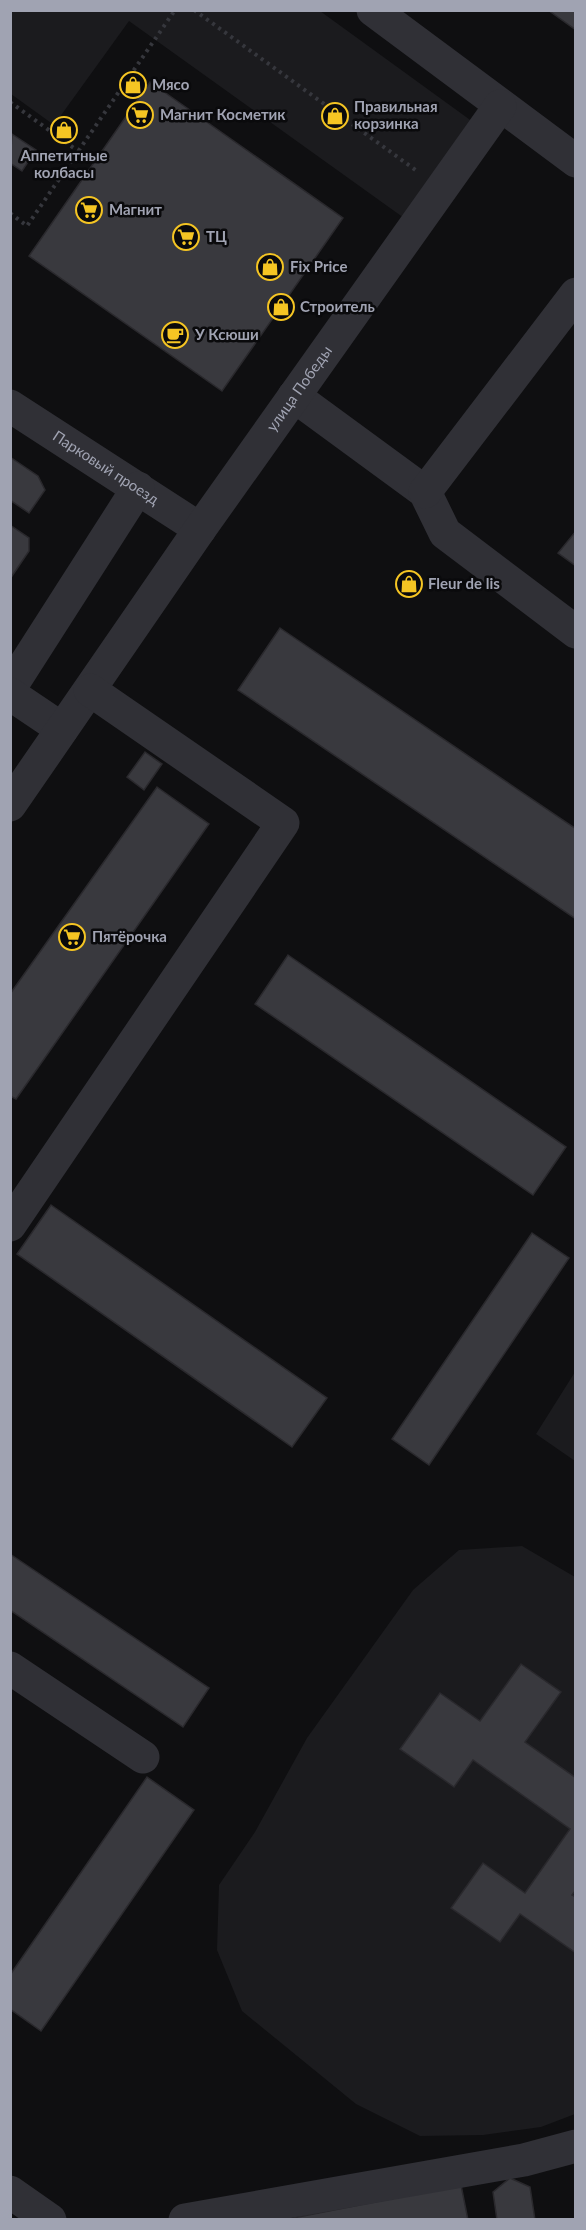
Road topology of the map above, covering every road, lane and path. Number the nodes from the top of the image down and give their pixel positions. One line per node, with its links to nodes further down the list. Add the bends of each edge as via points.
1 (175, 10): 6 (path)
2 (194, 10): 8 (path)
3 (373, 10): 5 (street)
4 (10, 102): 6 (path)
5 (500, 106): 7 (street); 8 (street, улица Победы)
6 (78, 151): 9 (path, via 27,225)
7 (576, 161)
8 (442, 189): 11 (street, улица Победы)
9 (10, 213)
10 (576, 294): 14 (street)
11 (294, 396): 14 (street); 15 (street, улица Победы)
12 (10, 406): 13 (street, Парковый проезд)
13 (138, 488): 15 (street, Парковый проезд); 17 (street)
14 (425, 492): 16 (street, via 445,532)
15 (200, 529): 18 (street, улица Победы)
16 (576, 632)
17 (10, 688)
18 (90, 690): 20 (street, улица Победы); 22 (street, via 284,824)
19 (10, 694): 20 (street)
20 (62, 729): 21 (street, улица Победы)
21 (10, 804)
22 (10, 1225)
23 (10, 1668): 24 (street)
24 (143, 1757)
25 (576, 2146): 28 (street, via 524,2160)
26 (10, 2192): 27 (street)
27 (51, 2220)
28 (185, 2220)

